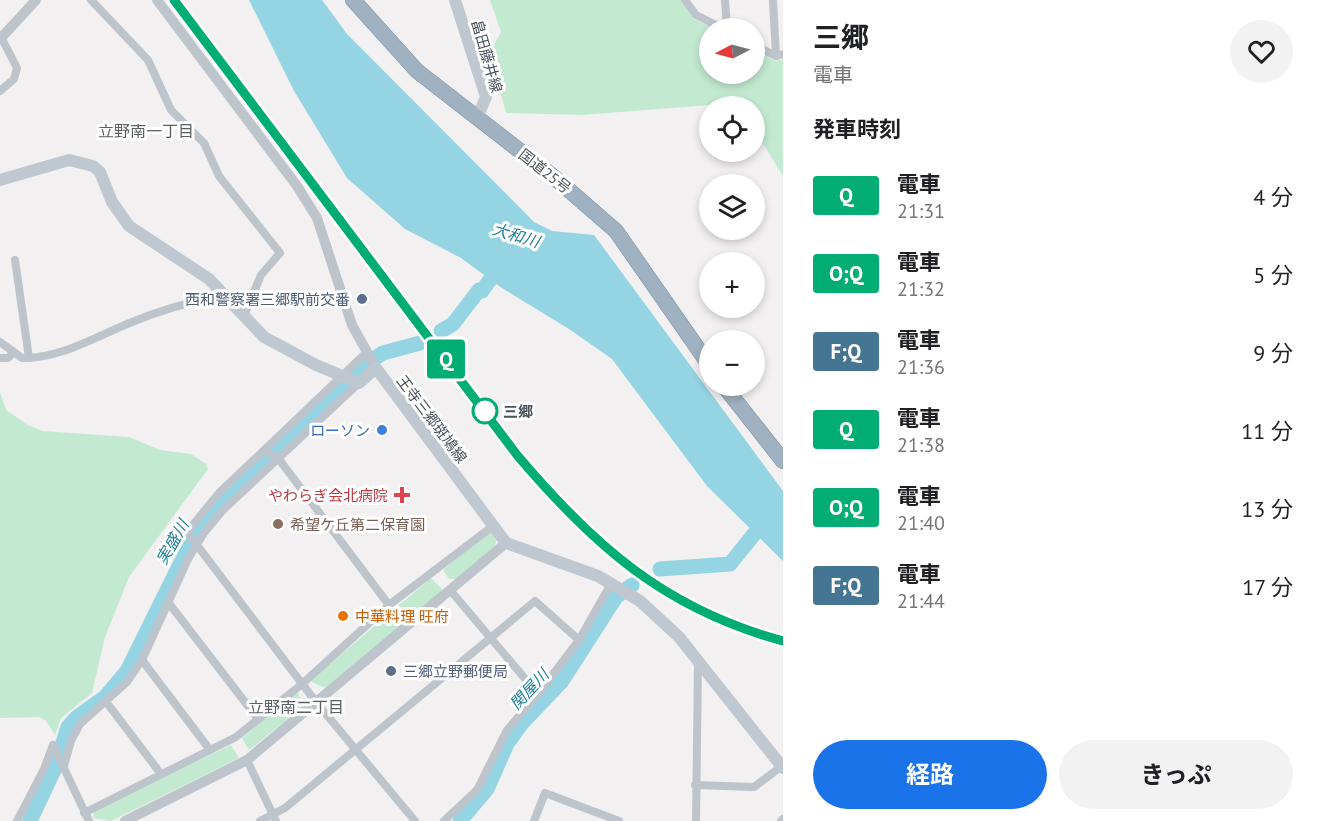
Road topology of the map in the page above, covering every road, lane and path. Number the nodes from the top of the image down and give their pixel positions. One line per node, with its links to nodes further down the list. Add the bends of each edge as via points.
1 (35, 0): 11 (street)
2 (92, 0): 19 (street, via 148,60 171,110 204,143 219,176 280,253 261,275)
3 (157, 0): 25 (street, via 317,218 352,325)
4 (353, 0): 15 (highway, 国道25号, via 410,65)
5 (455, 0): 15 (main road, 畠田藤井線, via 486,97)
6 (685, 0): 9 (street)
7 (725, 0): 10 (street)
8 (773, 0): 13 (street)
9 (702, 18)
10 (726, 18)
11 (1, 37): 14 (street, via 17,68 14,79)
12 (765, 49): 13 (street)
13 (779, 55)
14 (0, 91)
15 (477, 118): 21 (highway, 国道25号, via 616,231)
16 (1, 177): 18 (main road, via 69,160 93,166 129,226 185,261)
17 (15, 260): 24 (street)
18 (225, 294): 19 (main road); 24 (street, via 151,315 85,343)
19 (244, 316): 26 (main road, via 264,337)
20 (0, 342): 22 (street)
21 (699, 350)
22 (14, 352): 23 (street, via 8,358); 24 (street)
23 (0, 358)
24 (29, 358)
25 (371, 361): 26 (main road); 26 (street); 31 (main road, 王寺三郷斑鳩線)
26 (350, 379): 28 (street); 29 (street)
27 (739, 396): 30 (highway)
28 (265, 450): 29 (street); 32 (street, via 219,494 187,532)
29 (276, 458): 32 (street); 37 (street)
30 (783, 461)
31 (493, 526): 33 (main road, 王寺三郷斑鳩線); 37 (street)
32 (196, 542): 36 (street); 42 (street)
33 (506, 543): 34 (main road); 35 (street)
34 (620, 588): 39 (street); 41 (main road, via 679,637)
35 (450, 590): 38 (street); 44 (street)
36 (168, 602): 40 (street); 46 (street)
37 (389, 605): 42 (street)
38 (490, 636): 39 (street, via 535,601); 43 (street); 47 (street)
39 (579, 640): 43 (street)
40 (142, 660): 45 (street); 48 (street)
41 (698, 663): 51 (main road); 53 (street)
42 (302, 684): 44 (street); 46 (street)
43 (538, 694): 60 (street, via 507,730 477,790)
44 (316, 702): 47 (street); 49 (street)
45 (107, 703): 50 (street, via 81,724); 52 (street)
46 (258, 719): 48 (street, via 236,737)
47 (355, 749): 55 (street); 59 (street)
48 (210, 750): 52 (street)
49 (247, 760): 55 (street); 57 (street)
50 (62, 764): 54 (street); 56 (street, via 53,745)
51 (783, 767): 53 (street, via 754,787)
52 (161, 774): 54 (street)
53 (695, 785): 63 (street)
54 (86, 817)
55 (274, 818): 58 (street)
56 (17, 821)
57 (125, 821)
58 (260, 821)
59 (415, 821)
60 (444, 821)
61 (534, 821): 62 (street, via 545,793)
62 (619, 821)
63 (696, 821)

